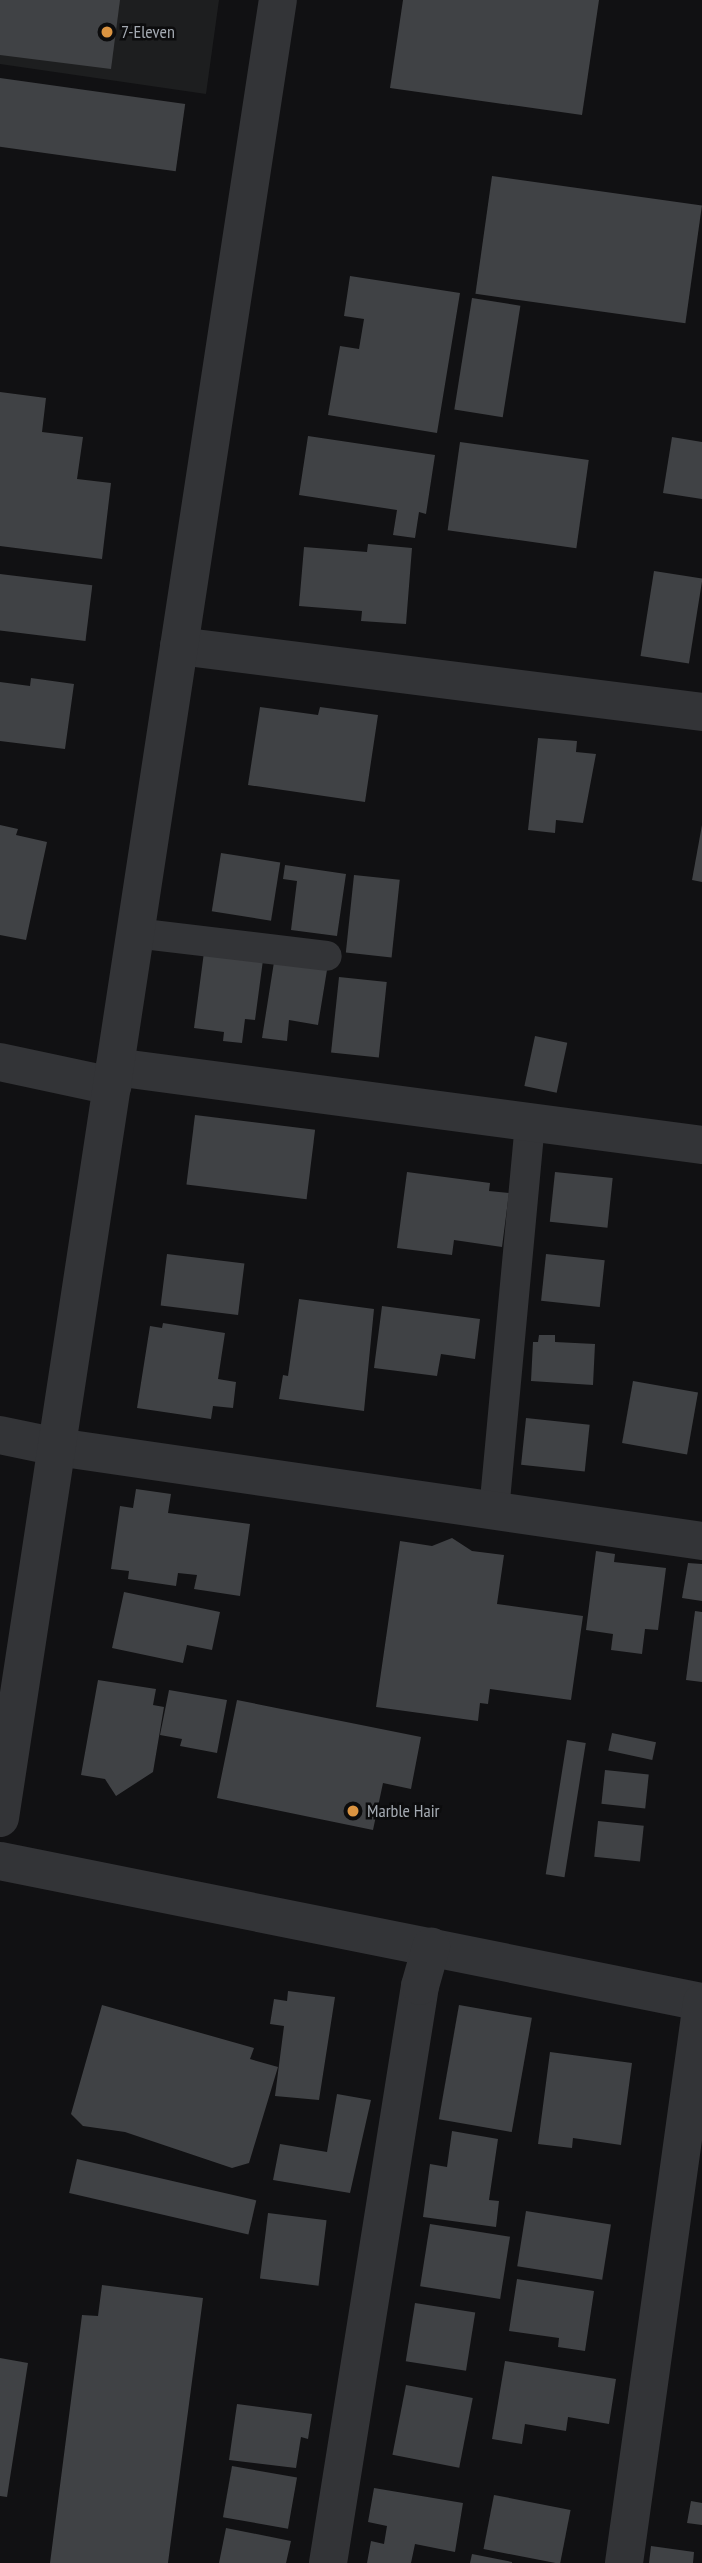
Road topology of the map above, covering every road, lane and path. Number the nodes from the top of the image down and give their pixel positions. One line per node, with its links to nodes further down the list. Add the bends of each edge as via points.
1 (278, 0): 2 (street)
2 (179, 646): 3 (street); 4 (street)
3 (702, 712)
4 (135, 933): 5 (lane); 7 (street)
5 (327, 956)
6 (0, 1062): 7 (street)
7 (114, 1077): 8 (street); 11 (street)
8 (530, 1122): 9 (street); 12 (lane)
9 (702, 1145)
10 (0, 1435): 11 (street)
11 (57, 1447): 12 (street); 14 (street)
12 (494, 1511): 13 (street)
13 (702, 1541)
14 (0, 1818)
15 (0, 1861): 16 (street)
16 (431, 1947): 17 (street); 18 (street, via 420,1986)
17 (702, 2002): 19 (street)
18 (328, 2563)
19 (624, 2563)

